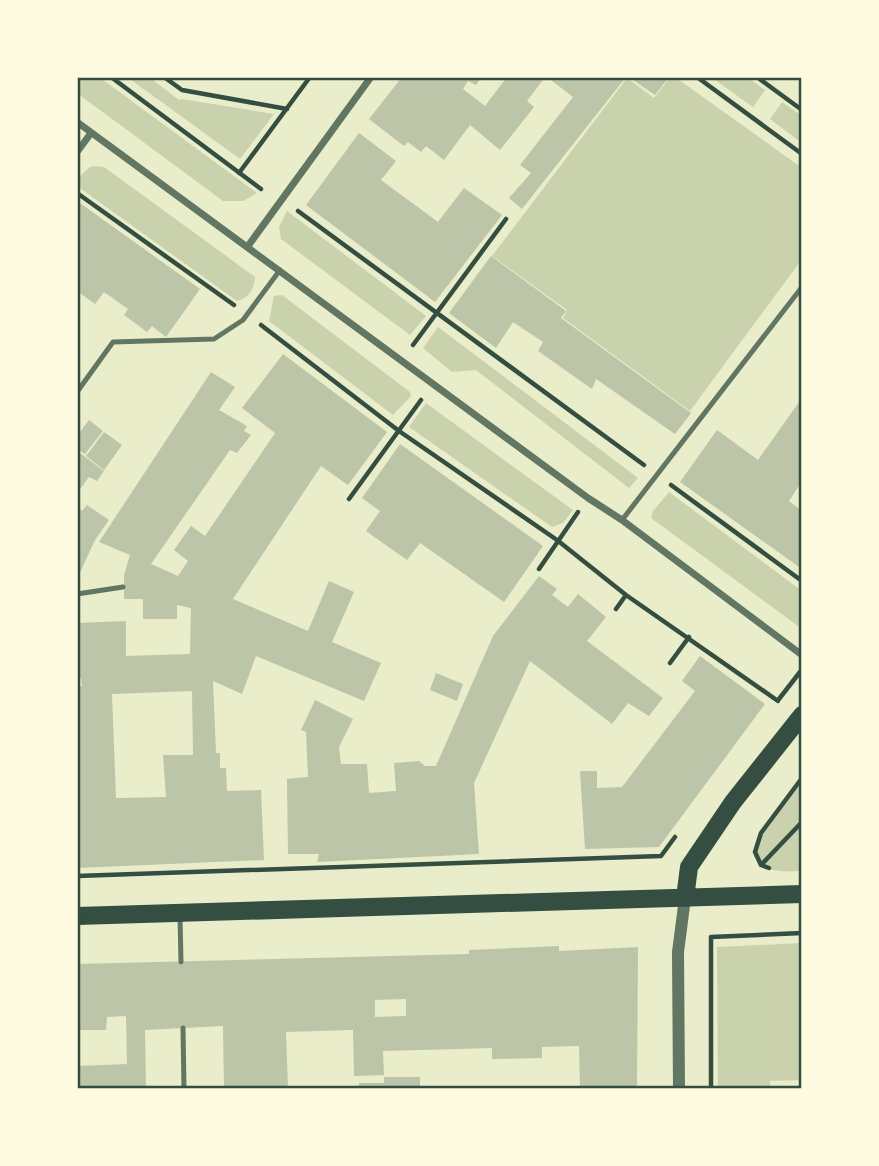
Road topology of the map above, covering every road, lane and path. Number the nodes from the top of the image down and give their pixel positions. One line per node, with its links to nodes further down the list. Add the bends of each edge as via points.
1 (111, 77): 13 (path)
2 (164, 77): 7 (path, via 181,90)
3 (310, 77): 7 (path)
4 (371, 77): 18 (street)
5 (697, 77): 12 (path)
6 (757, 77): 8 (path)
7 (287, 108): 13 (path)
8 (802, 110)
9 (77, 122): 10 (street)
10 (91, 133): 11 (street); 18 (street)
11 (77, 152)
12 (802, 154)
13 (239, 173): 14 (path)
14 (261, 189)
15 (77, 193): 21 (path)
16 (295, 209): 22 (path)
17 (506, 219): 22 (path)
18 (248, 246): 19 (street)
19 (280, 270): 21 (lane); 23 (street)
20 (802, 288): 27 (lane)
21 (247, 314): 25 (lane, via 214,339 113,342); 26 (path)
22 (436, 315): 23 (path); 27 (path)
23 (402, 359): 24 (street)
24 (434, 383): 26 (path); 28 (street)
25 (77, 392)
26 (399, 431): 29 (path); 31 (path)
27 (656, 474): 30 (lane); 33 (path)
28 (588, 498): 30 (street); 31 (path)
29 (349, 499)
30 (622, 520): 39 (street)
31 (557, 540): 32 (path); 36 (path)
32 (539, 569)
33 (802, 581)
34 (123, 587): 35 (lane)
35 (77, 594)
36 (626, 595): 37 (path); 38 (path)
37 (616, 609)
38 (689, 637): 40 (path); 41 (path, via 778,701)
39 (802, 654)
40 (670, 663)
41 (802, 670)
42 (802, 715): 50 (main road, via 689,867)
43 (802, 778): 46 (path, via 761,833 755,852)
44 (802, 822): 46 (path)
45 (661, 856): 48 (path)
46 (761, 865): 47 (path)
47 (775, 871)
48 (77, 876)
49 (802, 894): 50 (main road)
50 (685, 898): 51 (main road); 57 (street, via 678,952)
51 (180, 914): 52 (main road); 54 (lane)
52 (77, 916)
53 (802, 933): 58 (path, via 711,937)
54 (181, 962)
55 (183, 1028): 56 (lane)
56 (184, 1089)
57 (679, 1089)
58 (711, 1089)

